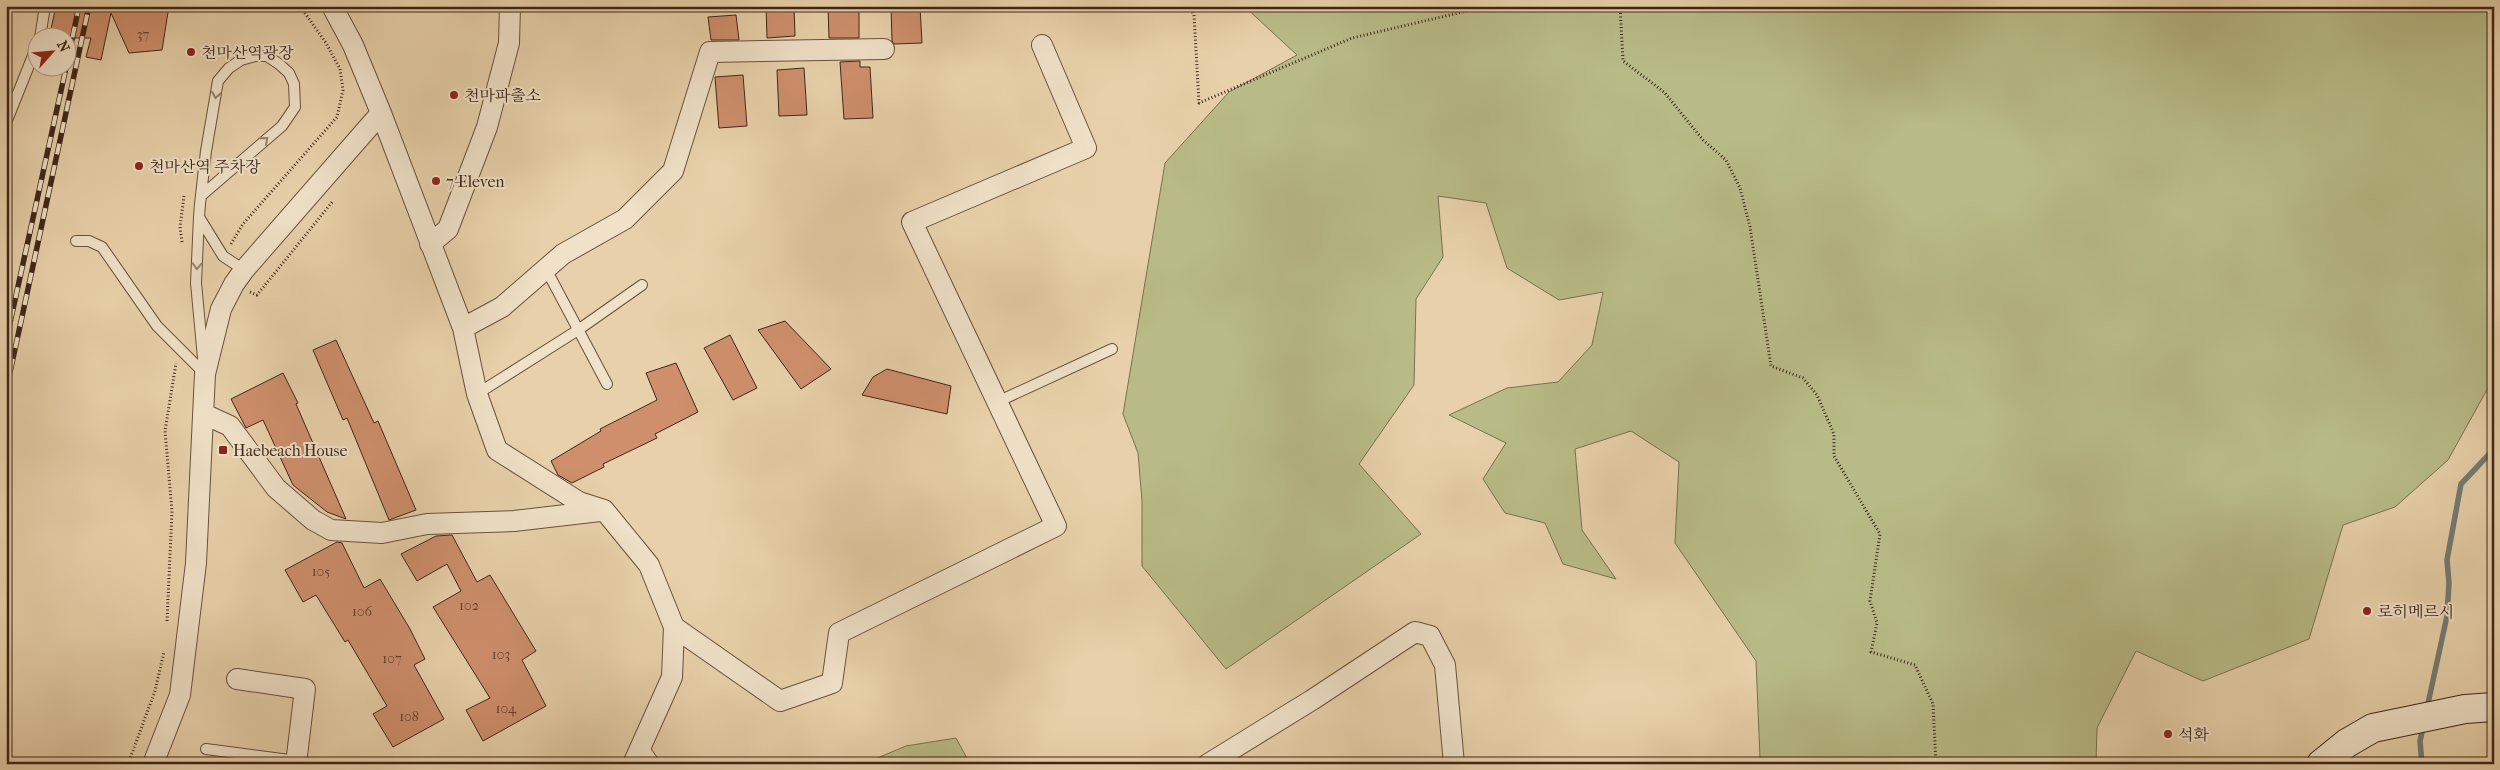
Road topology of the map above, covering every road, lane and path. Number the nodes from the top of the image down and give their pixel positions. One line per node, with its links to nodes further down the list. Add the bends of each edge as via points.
1 (45, 6): 8 (lane)
2 (300, 6): 21 (path, via 340,69 343,90 338,117 243,224)
3 (332, 6): 12 (street, via 353,45)
4 (510, 6): 20 (street, via 509,43 486,127 448,229)
5 (1189, 6): 6 (path, via 1194,15 1198,103 1352,38)
6 (1488, 6)
7 (1620, 6): 48 (path, via 1623,61 1664,92 1703,140 1726,160 1740,188 1750,227 1771,366 1803,378 1817,395 1834,434 1834,456 1880,534 1870,601 1877,623 1871,652 1915,665 1933,704)
8 (42, 28)
9 (1042, 45): 32 (street, via 1086,148 912,222)
10 (884, 49): 22 (street, via 710,52 673,171 625,219 563,254)
11 (28, 68): 13 (lane)
12 (381, 113): 20 (street); 23 (street)
13 (6, 123)
14 (185, 194): 19 (path, via 180,227)
15 (202, 195): 15 (lane, one-way to 15, via 282,126 295,107 294,84 289,74 267,56 241,60 218,81); 17 (lane)
16 (337, 196): 23 (path, via 257,295)
17 (199, 217): 21 (lane); 29 (lane, one-way to 29, via 196,284)
18 (76, 241): 27 (lane, via 89,241 102,247 157,326)
19 (182, 244)
20 (430, 244): 25 (street)
21 (223, 256): 23 (lane)
22 (546, 269): 25 (street, via 502,307); 26 (lane)
23 (239, 277): 29 (street, via 221,309)
24 (642, 285): 26 (lane)
25 (463, 328): 31 (street)
26 (578, 330): 30 (lane); 31 (lane)
27 (180, 349): 29 (lane); 35 (path, via 165,431 172,511)
28 (1112, 349): 32 (lane)
29 (205, 374): 33 (street)
30 (607, 384)
31 (477, 394): 34 (street, via 497,450 579,502)
32 (997, 402): 36 (street, via 1056,526 839,634 832,683 780,701)
33 (204, 414): 34 (street, via 230,426 276,488 313,520 331,530 382,534 427,524 514,522); 46 (street, via 196,563 180,695)
34 (604, 510): 36 (street, via 649,565)
35 (167, 623)
36 (674, 627): 41 (street, via 672,677)
37 (164, 649): 45 (path, via 155,691)
38 (237, 679): 42 (street, via 305,689)
39 (2494, 707): 49 (street, via 2465,709 2373,728 2347,742)
40 (206, 749): 42 (lane)
41 (638, 755): 47 (lane)
42 (297, 762)
43 (1451, 762): 44 (street, via 1445,665 1430,636 1415,632)
44 (1212, 763)
45 (128, 764)
46 (153, 764)
47 (655, 764)
48 (1936, 764)
49 (2321, 764)

